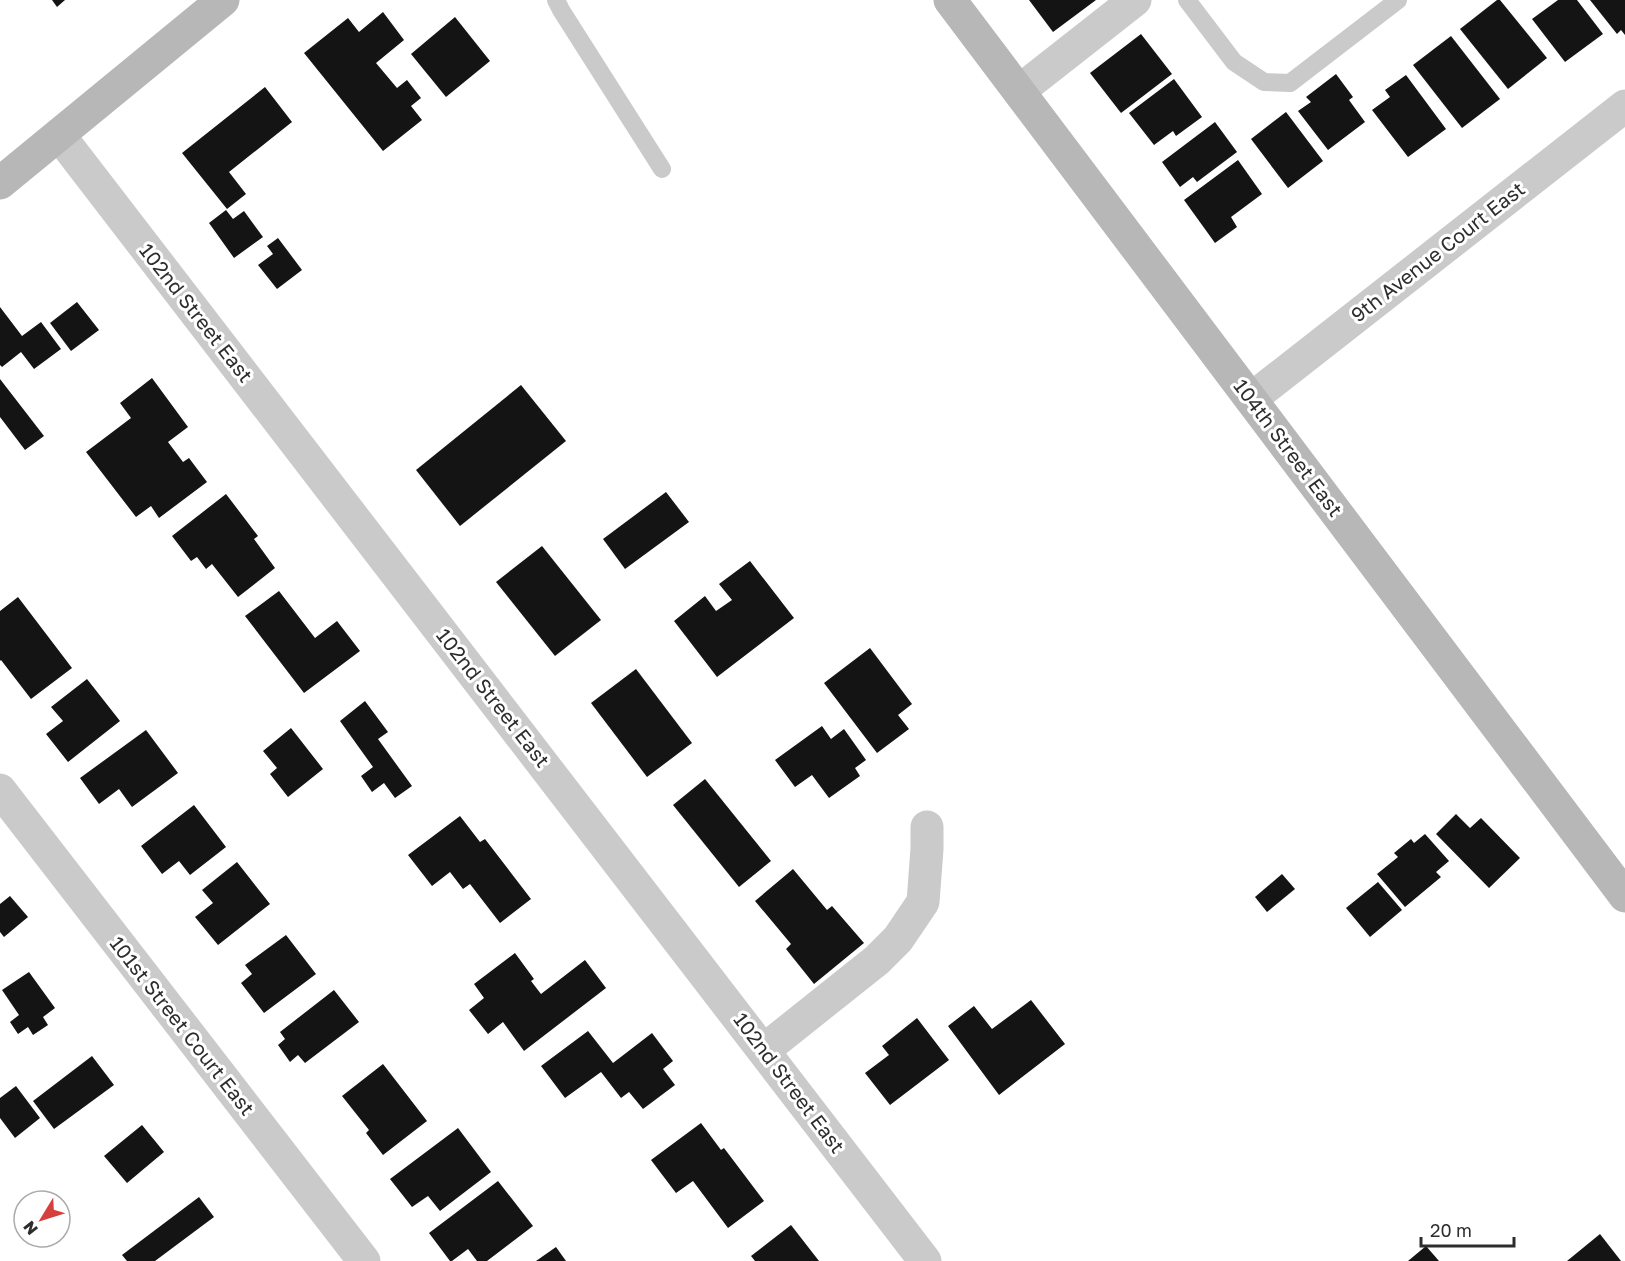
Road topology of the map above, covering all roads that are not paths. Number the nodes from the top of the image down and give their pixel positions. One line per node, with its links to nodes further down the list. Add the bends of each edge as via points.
1 (223, 0): 9 (street)
2 (556, 0): 10 (lane)
3 (950, 0): 7 (street, 104th Street East)
4 (1135, 0): 7 (street)
5 (1187, 0): 6 (lane, via 1234,62 1264,82 1290,83)
6 (1398, 0)
7 (1019, 91): 12 (street, 104th Street East)
8 (1625, 106): 12 (street, 9th Avenue Court East)
9 (59, 135): 11 (street); 16 (street, 102nd Street East)
10 (662, 169)
11 (0, 183)
12 (1251, 399): 15 (street, 104th Street East)
13 (0, 790): 17 (street, 101st Street Court East)
14 (927, 827): 16 (street, via 923,902 898,939 878,960)
15 (1625, 896)
16 (764, 1050): 18 (street, 102nd Street East)
17 (364, 1261)
18 (926, 1261)

